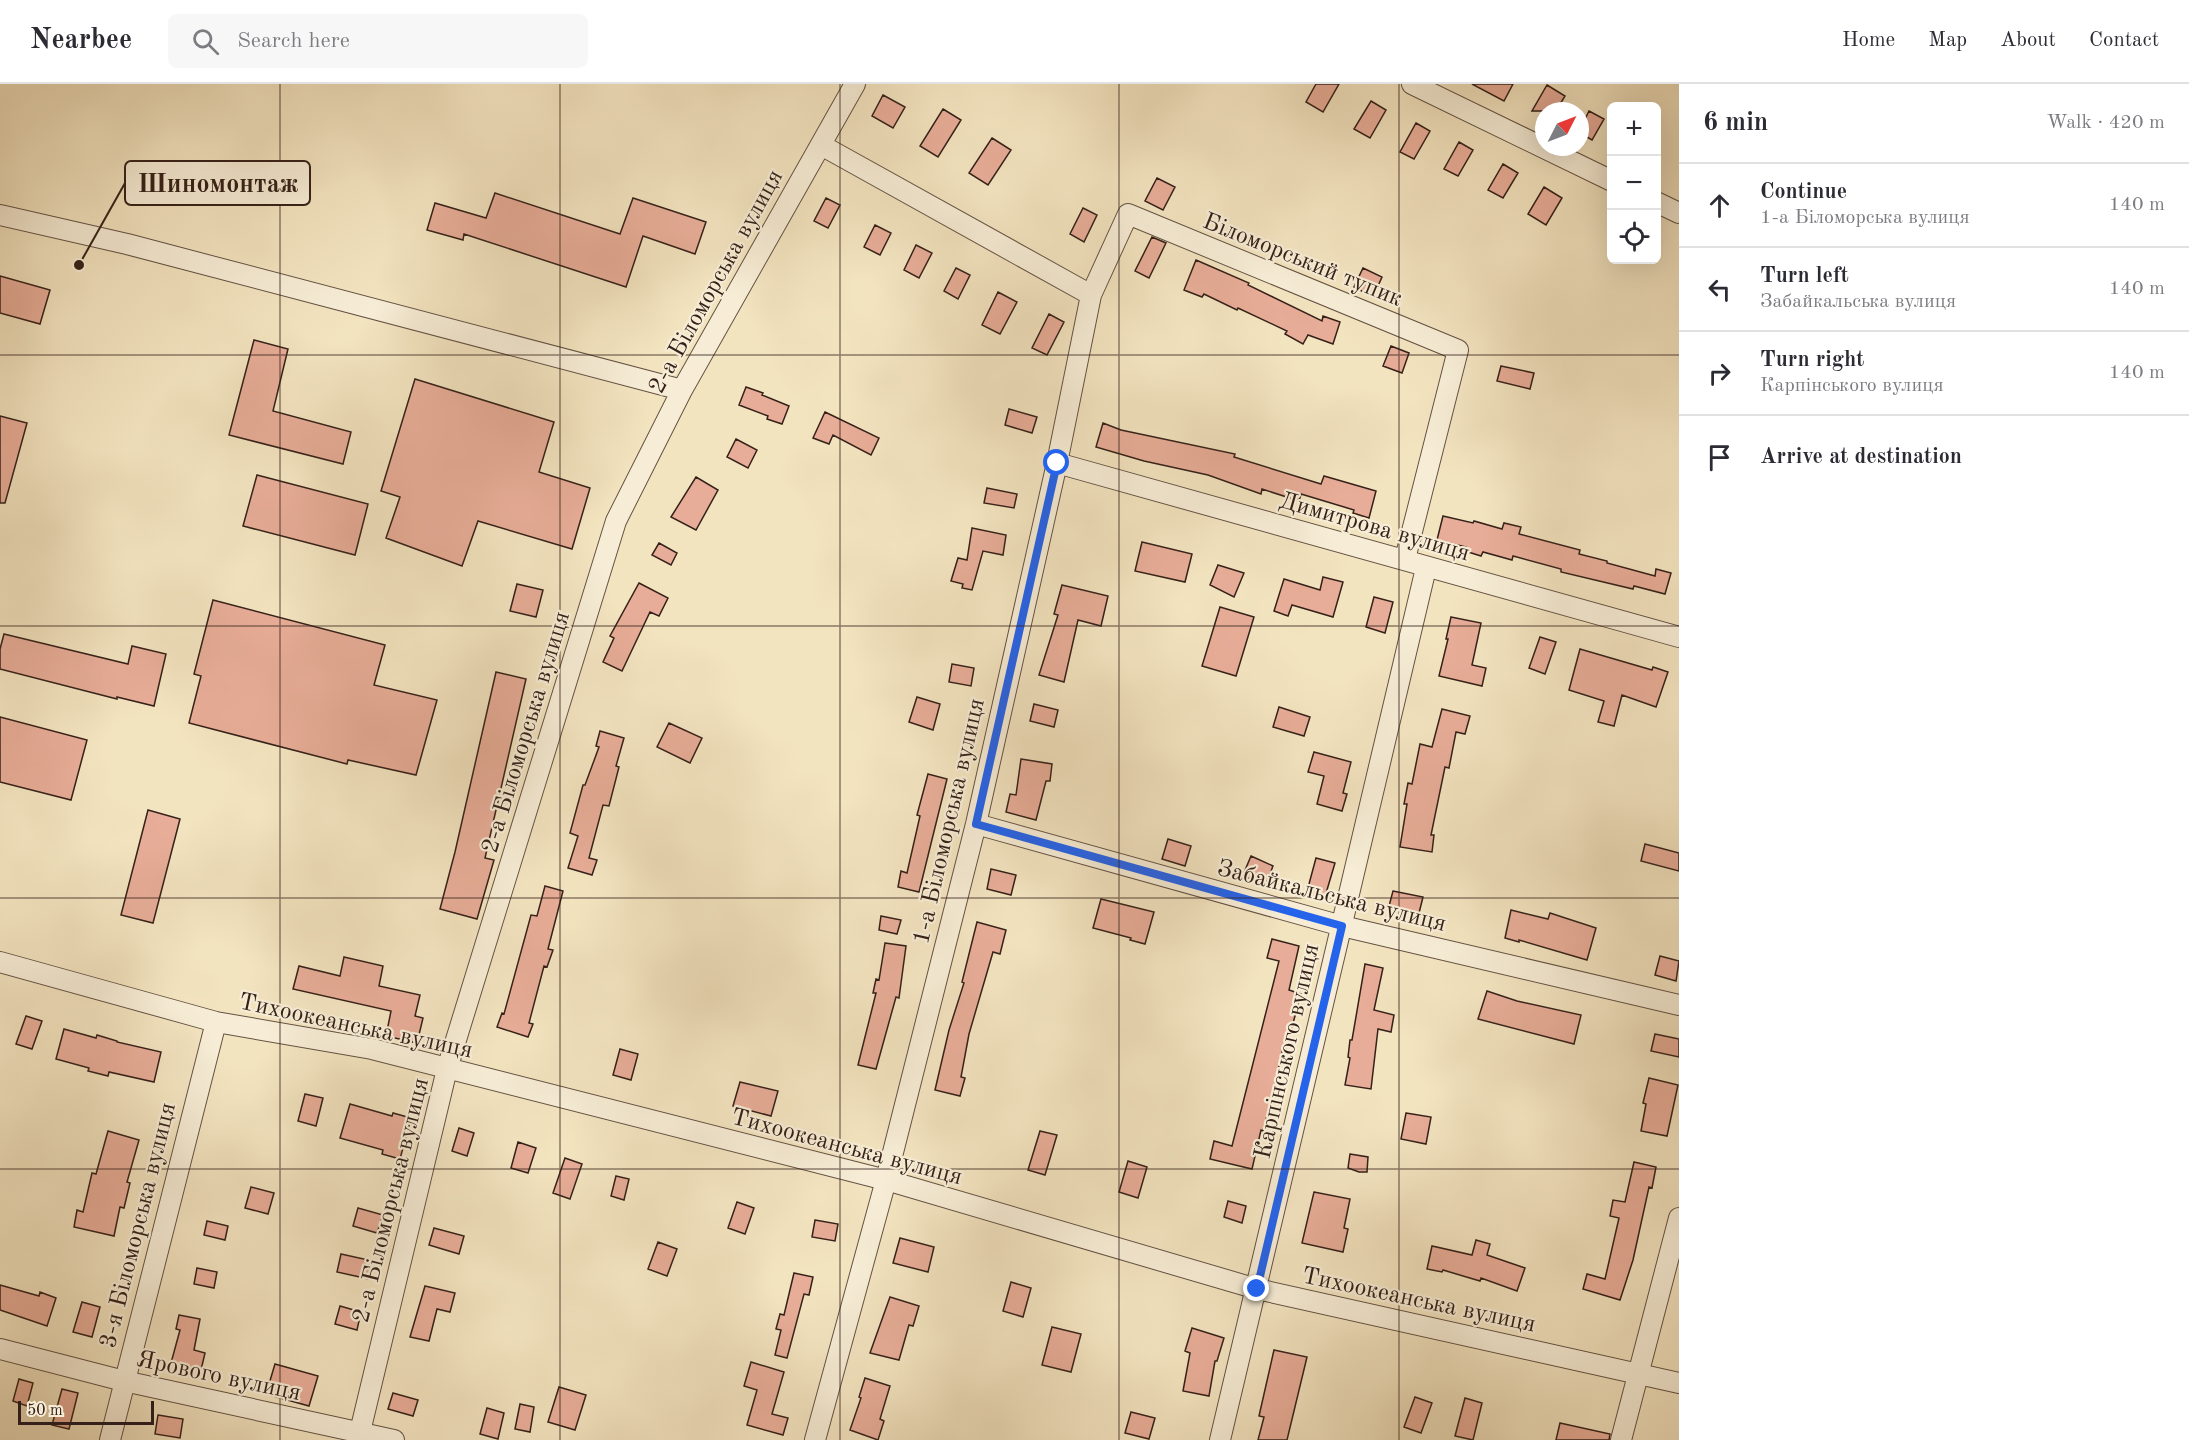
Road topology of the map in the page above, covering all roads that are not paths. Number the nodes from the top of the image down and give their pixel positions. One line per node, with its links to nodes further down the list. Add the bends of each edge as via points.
1 (855, 84): 3 (street, 2-а Біломорська вулиця)
2 (1412, 84): 4 (street)
3 (821, 146): 9 (street); 10 (street, 2-а Біломорська вулиця)
4 (1607, 179)
5 (1661, 204): 6 (street)
6 (1679, 213)
7 (0, 214): 10 (street)
8 (1128, 214): 9 (street, 1-а Біломорська вулиця); 12 (street, Біломорський тупик, via 1458,350)
9 (1091, 295): 11 (street, 1-а Біломорська вулиця)
10 (682, 390): 20 (street, 2-а Біломорська вулиця, via 616,521)
11 (1057, 463): 12 (street, Димитрова вулиця); 15 (street, 1-а Біломорська вулиця)
12 (1405, 559): 13 (street, Димитрова вулиця)
13 (1426, 568): 14 (street, Димитрова вулиця); 16 (street, Карпінського вулиця)
14 (1679, 637)
15 (976, 824): 16 (street, Забайкальська вулиця); 21 (street, 1-а Біломорська вулиця)
16 (1342, 926): 18 (street, Забайкальська вулиця); 23 (street, Карпінського вулиця)
17 (0, 962): 19 (street, Тихоокеанська вулиця)
18 (1679, 1005)
19 (216, 1022): 20 (street, Тихоокеанська вулиця, via 372,1049); 26 (street, 3-я Біломорська вулиця)
20 (447, 1069): 21 (street, Тихоокеанська вулиця); 28 (street, 2-а Біломорська вулиця)
21 (886, 1180): 23 (street, Тихоокеанська вулиця); 31 (street, 1-а Біломорська вулиця)
22 (1679, 1218): 25 (street)
23 (1257, 1289): 25 (street, Тихоокеанська вулиця); 32 (street, Карпінського вулиця)
24 (0, 1349): 26 (street, Ярового вулиця)
25 (1640, 1373): 27 (street, Тихоокеанська вулиця); 33 (street)
26 (124, 1381): 28 (street, Ярового вулиця); 29 (street, 3-я Біломорська вулиця)
27 (1679, 1383)
28 (359, 1436): 30 (street, Ярового вулиця)
29 (110, 1440)
30 (394, 1440)
31 (815, 1440)
32 (1220, 1440)
33 (1621, 1440)

